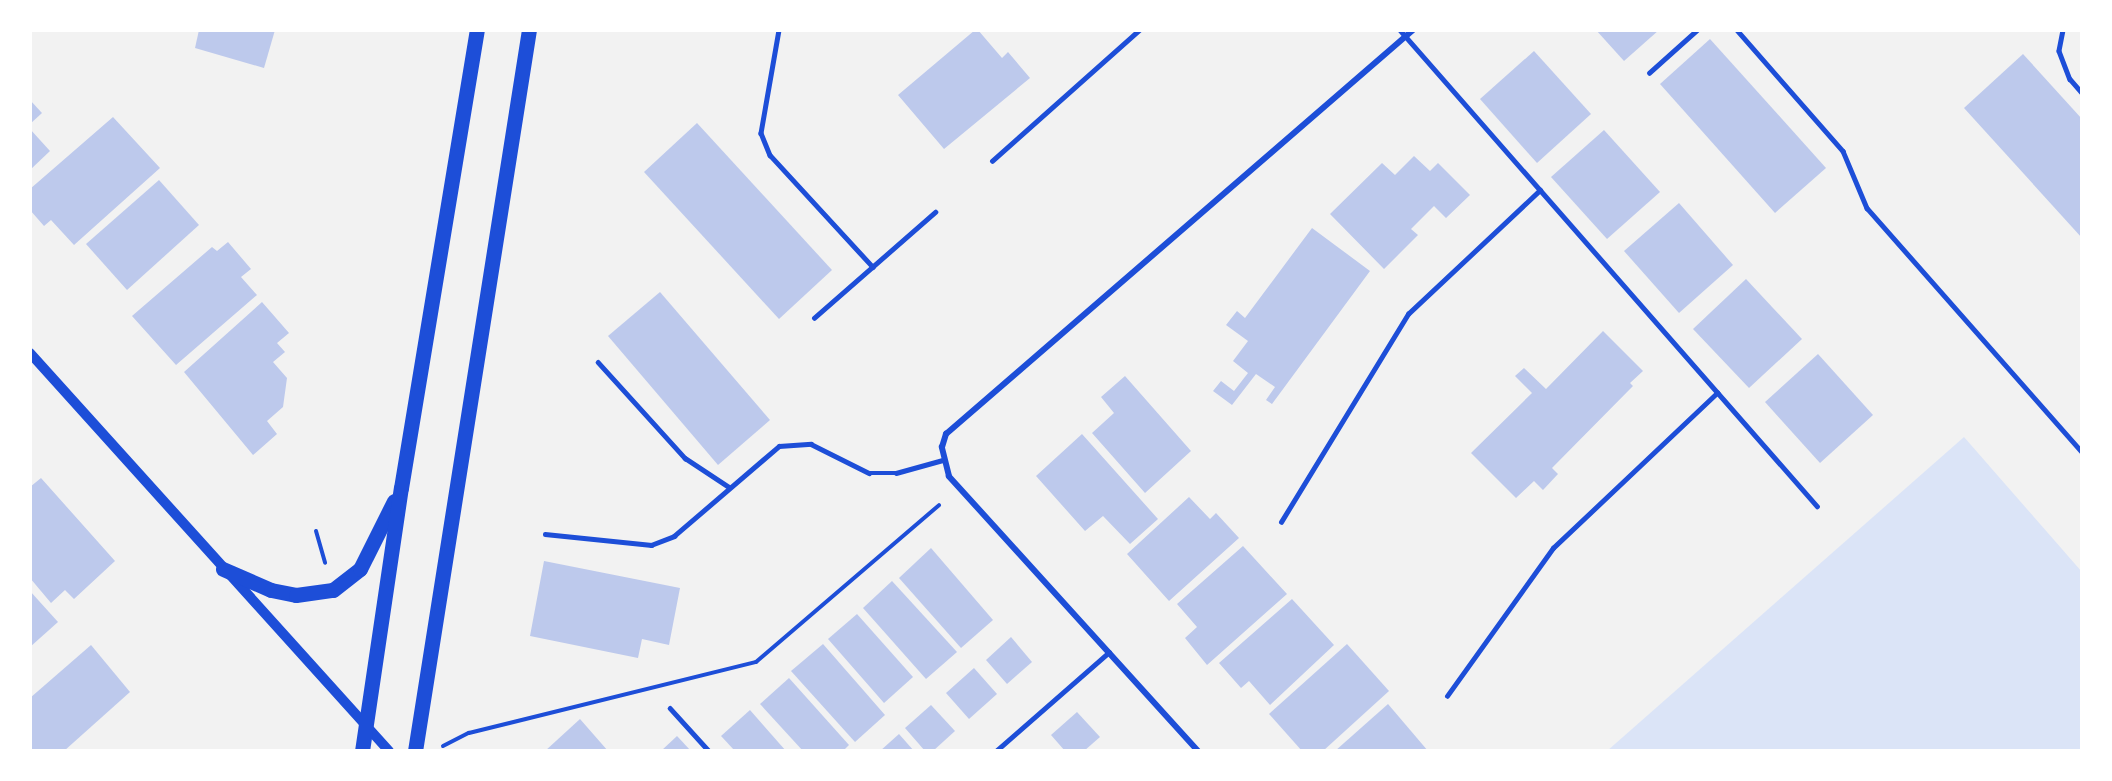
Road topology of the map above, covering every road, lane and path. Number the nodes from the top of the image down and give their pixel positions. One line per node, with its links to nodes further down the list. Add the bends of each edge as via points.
1 (477, 30): 24 (main road)
2 (529, 30): 39 (main road)
3 (779, 30): 16 (lane, via 763,116 761,133 765,144 770,155)
4 (1139, 30): 13 (lane)
5 (1400, 30): 10 (lane)
6 (1413, 30): 10 (street)
7 (1697, 30): 11 (lane)
8 (1737, 30): 21 (lane, via 1843,151 1867,208)
9 (2063, 30): 12 (lane, via 2059,51 2070,79)
10 (1406, 37): 14 (lane); 22 (street, via 946,434)
11 (1649, 73)
12 (2082, 93)
13 (992, 161)
14 (1540, 190): 20 (lane); 27 (lane, via 1408,314)
15 (935, 212): 16 (lane)
16 (873, 267): 17 (lane)
17 (814, 318)
18 (30, 353): 31 (street)
19 (598, 362): 23 (lane, via 685,458)
20 (1718, 393): 26 (lane); 33 (lane, via 1554,548)
21 (2082, 452)
22 (943, 460): 23 (lane, via 896,473 868,473 811,444 779,446); 32 (street, via 949,476)
23 (729, 487): 29 (lane, via 674,536 651,545)
24 (401, 488): 31 (main road, via 360,569 333,590 296,595 271,590); 35 (main road)
25 (939, 505): 36 (path, via 756,662 469,733)
26 (1817, 506)
27 (1281, 522)
28 (315, 531): 30 (path)
29 (545, 534)
30 (325, 563)
31 (223, 569): 35 (street)
32 (1109, 652): 41 (lane); 42 (street)
33 (1447, 696)
34 (670, 708): 40 (lane)
35 (366, 726): 37 (main road); 38 (street)
36 (443, 746)
37 (362, 751)
38 (388, 751)
39 (415, 751)
40 (709, 751)
41 (996, 751)
42 (1198, 751)

